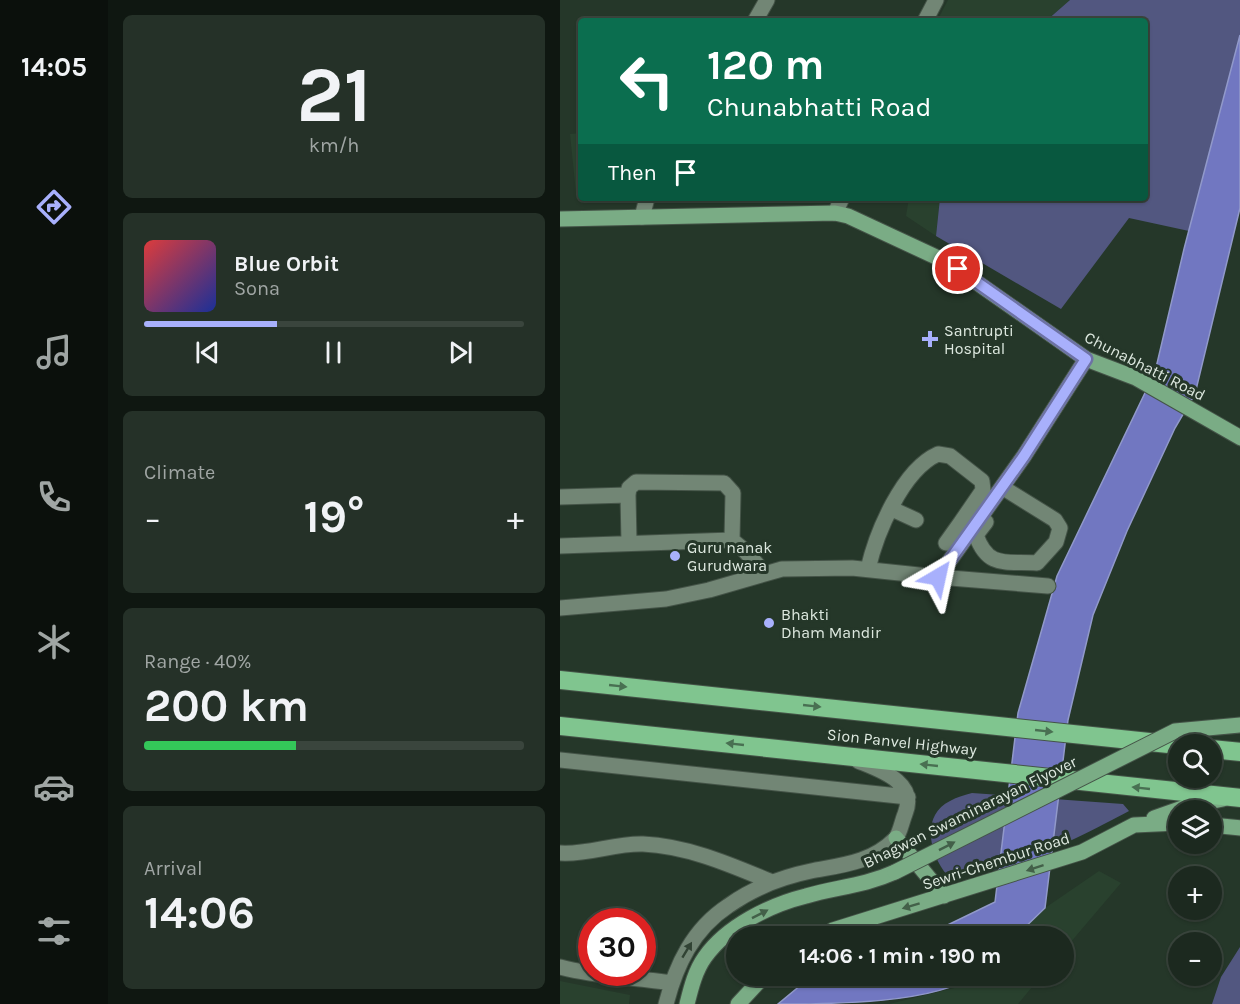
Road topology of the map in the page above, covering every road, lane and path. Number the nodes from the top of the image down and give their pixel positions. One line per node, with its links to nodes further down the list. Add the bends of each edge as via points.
1 (767, 0): 3 (street)
2 (936, 0): 4 (street)
3 (757, 18)
4 (927, 18)
5 (646, 201): 8 (street)
6 (841, 201): 7 (street)
7 (835, 213): 8 (main road, Chunabhatti Road); 10 (main road, Chunabhatti Road, via 949,263)
8 (642, 217): 9 (main road, Chunabhatti Road)
9 (560, 219)
10 (1086, 359): 11 (main road, Chunabhatti Road, via 1136,378); 12 (street)
11 (1241, 438)
12 (1005, 489): 17 (street); 22 (street, via 976,535 990,559); 22 (street, via 1046,513 1060,528 1056,542 1037,563)
13 (628, 495): 14 (street); 18 (street, via 636,482 724,483 733,493); 19 (street)
14 (560, 497)
15 (892, 509): 16 (street); 17 (street, via 910,478 933,456 942,454 968,468 984,485); 23 (street, via 879,531)
16 (916, 520)
17 (966, 526): 20 (street); 25 (street)
18 (732, 540): 19 (street); 24 (street)
19 (629, 542): 21 (street)
20 (946, 543)
21 (560, 546)
22 (1015, 562): 26 (street)
23 (868, 569): 24 (street); 25 (street)
24 (764, 572): 28 (street, via 666,599)
25 (938, 577): 26 (street)
26 (1011, 583): 27 (street)
27 (1048, 586)
28 (560, 608)
29 (560, 680): 32 (highway, Sion Panvel Highway, one-way to 32)
30 (1241, 725): 52 (main road, Bhagwan Swaminarayan Flyover, one-way to 30, bridge, via 705,956 748,921 782,903 873,882 1175,731)
31 (560, 726): 35 (highway, Sion Panvel Highway, one-way to 31)
32 (1168, 744)
33 (1222, 750): 34 (highway)
34 (1241, 752)
35 (847, 756): 37 (street, via 890,774); 38 (highway, Sion Panvel Highway, one-way to 35, bridge)
36 (560, 760): 37 (street)
37 (908, 797): 43 (street)
38 (1236, 798): 40 (main road, via 1185,807)
39 (1168, 823): 40 (main road, Sewri-Chembur Road)
40 (1134, 825): 46 (main road, Sewri-Chembur Road, one-way to 46, via 1082,852)
41 (1222, 826): 42 (main road)
42 (1241, 828)
43 (896, 838): 45 (street, via 856,864); 46 (main road)
44 (560, 853): 45 (street, via 651,845 698,854)
45 (772, 882): 49 (street, one-way to 45, via 689,947 707,924 729,905)
46 (944, 896): 47 (main road, Sewri-Chembur Road, one-way to 47)
47 (846, 926)
48 (560, 968): 49 (street)
49 (672, 983): 51 (street)
50 (755, 986): 53 (main road)
51 (666, 1004)
52 (687, 1004)
53 (738, 1004)

